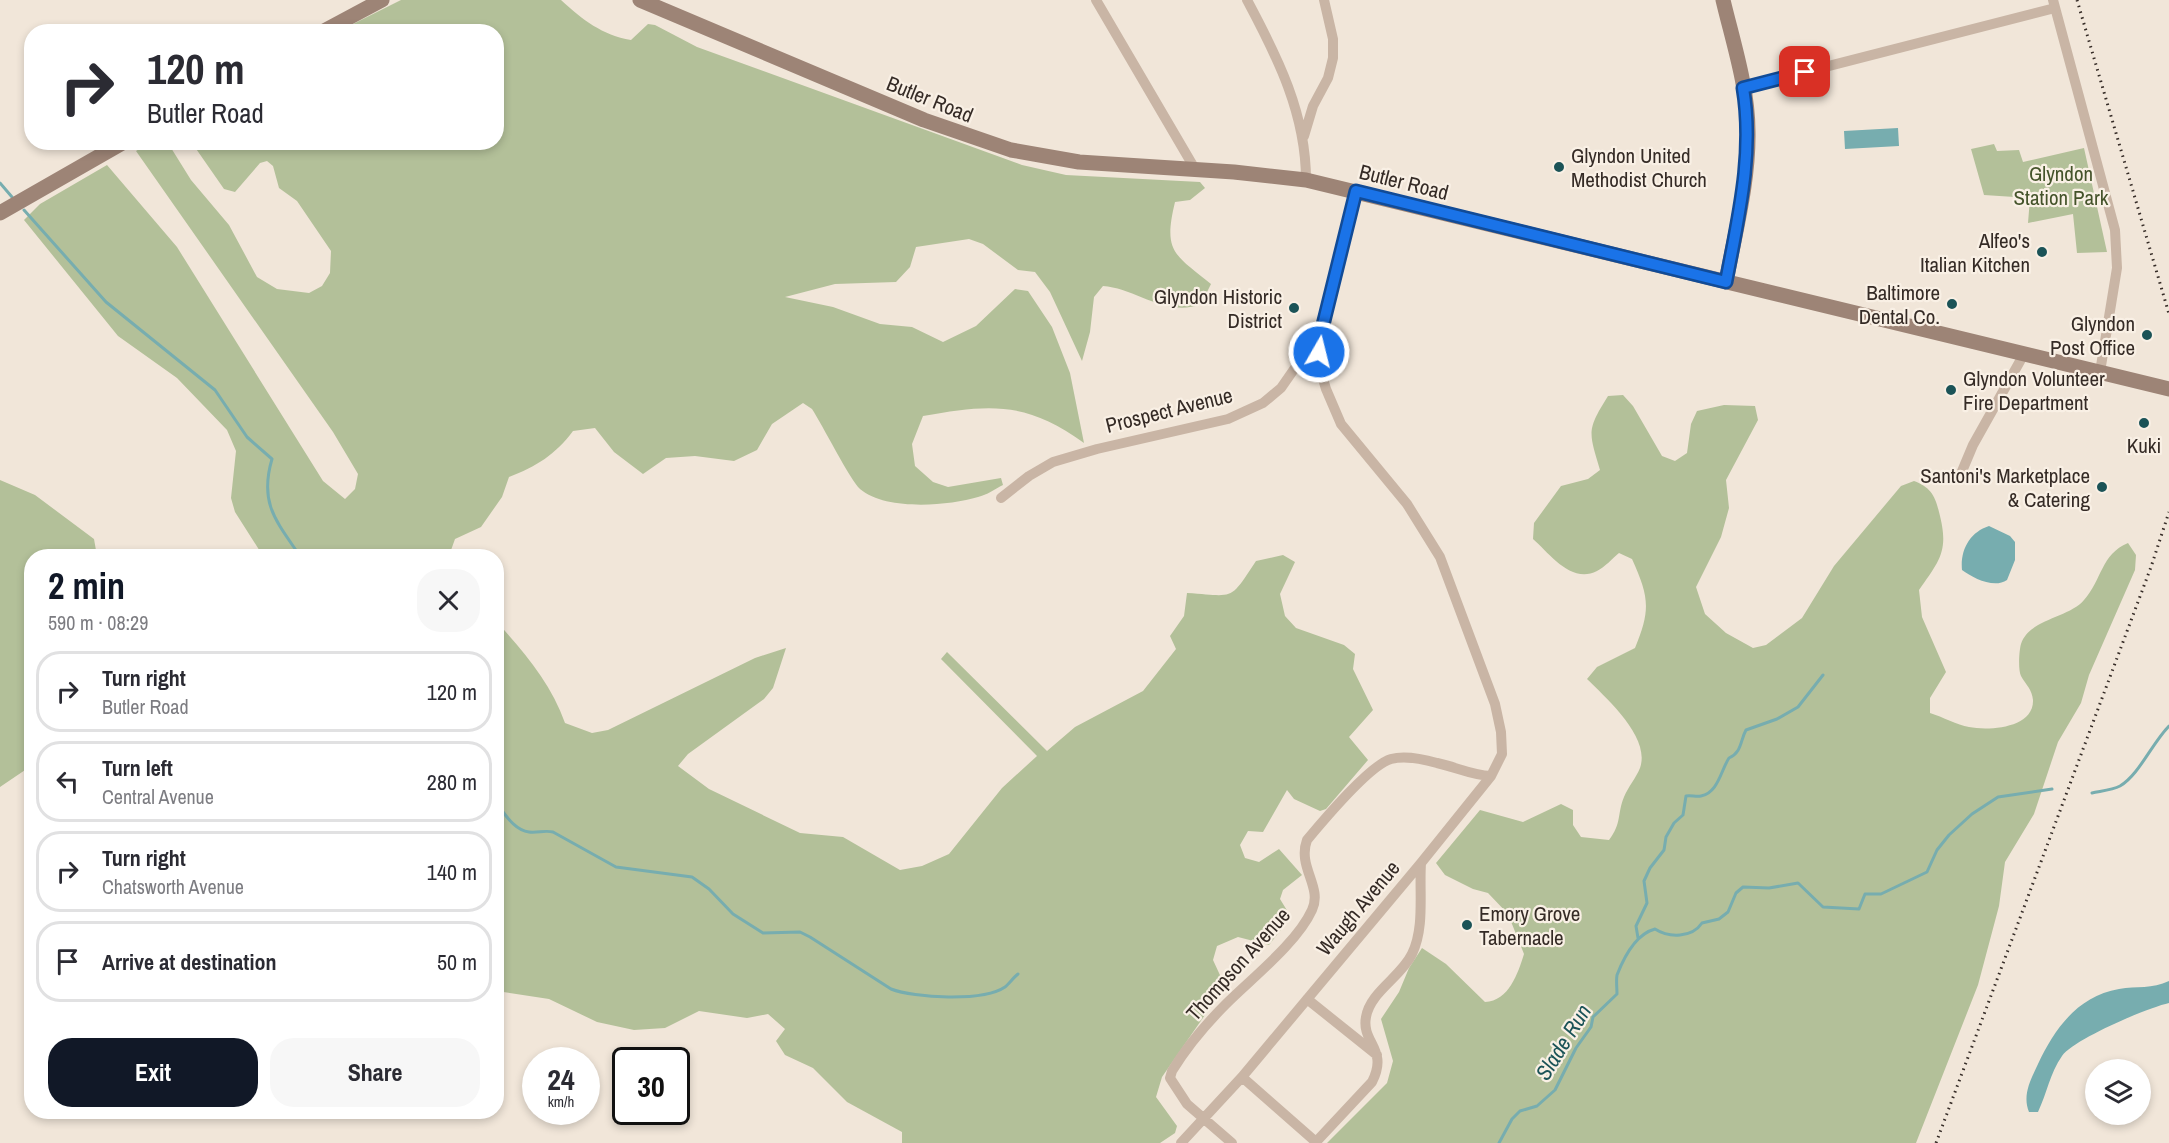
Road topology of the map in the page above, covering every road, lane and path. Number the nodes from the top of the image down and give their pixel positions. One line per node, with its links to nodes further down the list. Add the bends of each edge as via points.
1 (382, 0): 8 (main road)
2 (640, 0): 12 (main road, Butler Road, via 984,143 1079,162)
3 (1096, 0): 12 (street)
4 (1247, 0): 10 (street, via 1293,96)
5 (1324, 0): 10 (street, via 1334,58)
6 (1723, 0): 9 (main road)
7 (2054, 4): 9 (street); 19 (street, via 2116,240 2114,296)
8 (337, 24)
9 (1743, 88): 16 (main road, via 1748,147)
10 (1304, 136): 13 (street)
11 (110, 150): 15 (main road)
12 (1195, 170): 13 (main road, Butler Road)
13 (1306, 180): 14 (main road, Butler Road)
14 (1356, 191): 16 (main road, Butler Road); 17 (street)
15 (0, 213)
16 (1726, 282): 18 (main road, Butler Road)
17 (1322, 329): 22 (street, Prospect Avenue, via 1289,378 1263,404 1228,419 1053,462); 23 (street, Waugh Avenue, via 1320,369 1333,409 1429,537 1467,625 1501,732 1502,754)
18 (2024, 354): 19 (main road, Butler Road); 21 (street)
19 (2100, 372): 20 (main road, Butler Road)
20 (2169, 389)
21 (1960, 476)
22 (1000, 498)
23 (1491, 776): 24 (street, Waugh Avenue); 28 (street, Thompson Avenue, via 1470,774 1439,763 1389,759 1371,771 1307,840 1305,861 1316,893 1311,913 1256,978 1226,1004 1170,1078 1180,1097)
24 (1421, 863): 25 (street, Waugh Avenue); 26 (street, via 1417,942 1411,957 1371,1004 1365,1020)
25 (1306, 999): 26 (street); 27 (street, Waugh Avenue)
26 (1378, 1055): 29 (street, via 1372,1082)
27 (1242, 1077): 28 (street, Waugh Avenue); 29 (street)
28 (1205, 1118): 30 (street, Waugh Avenue); 31 (street)
29 (1315, 1142)
30 (1180, 1143)
31 (1232, 1143)

